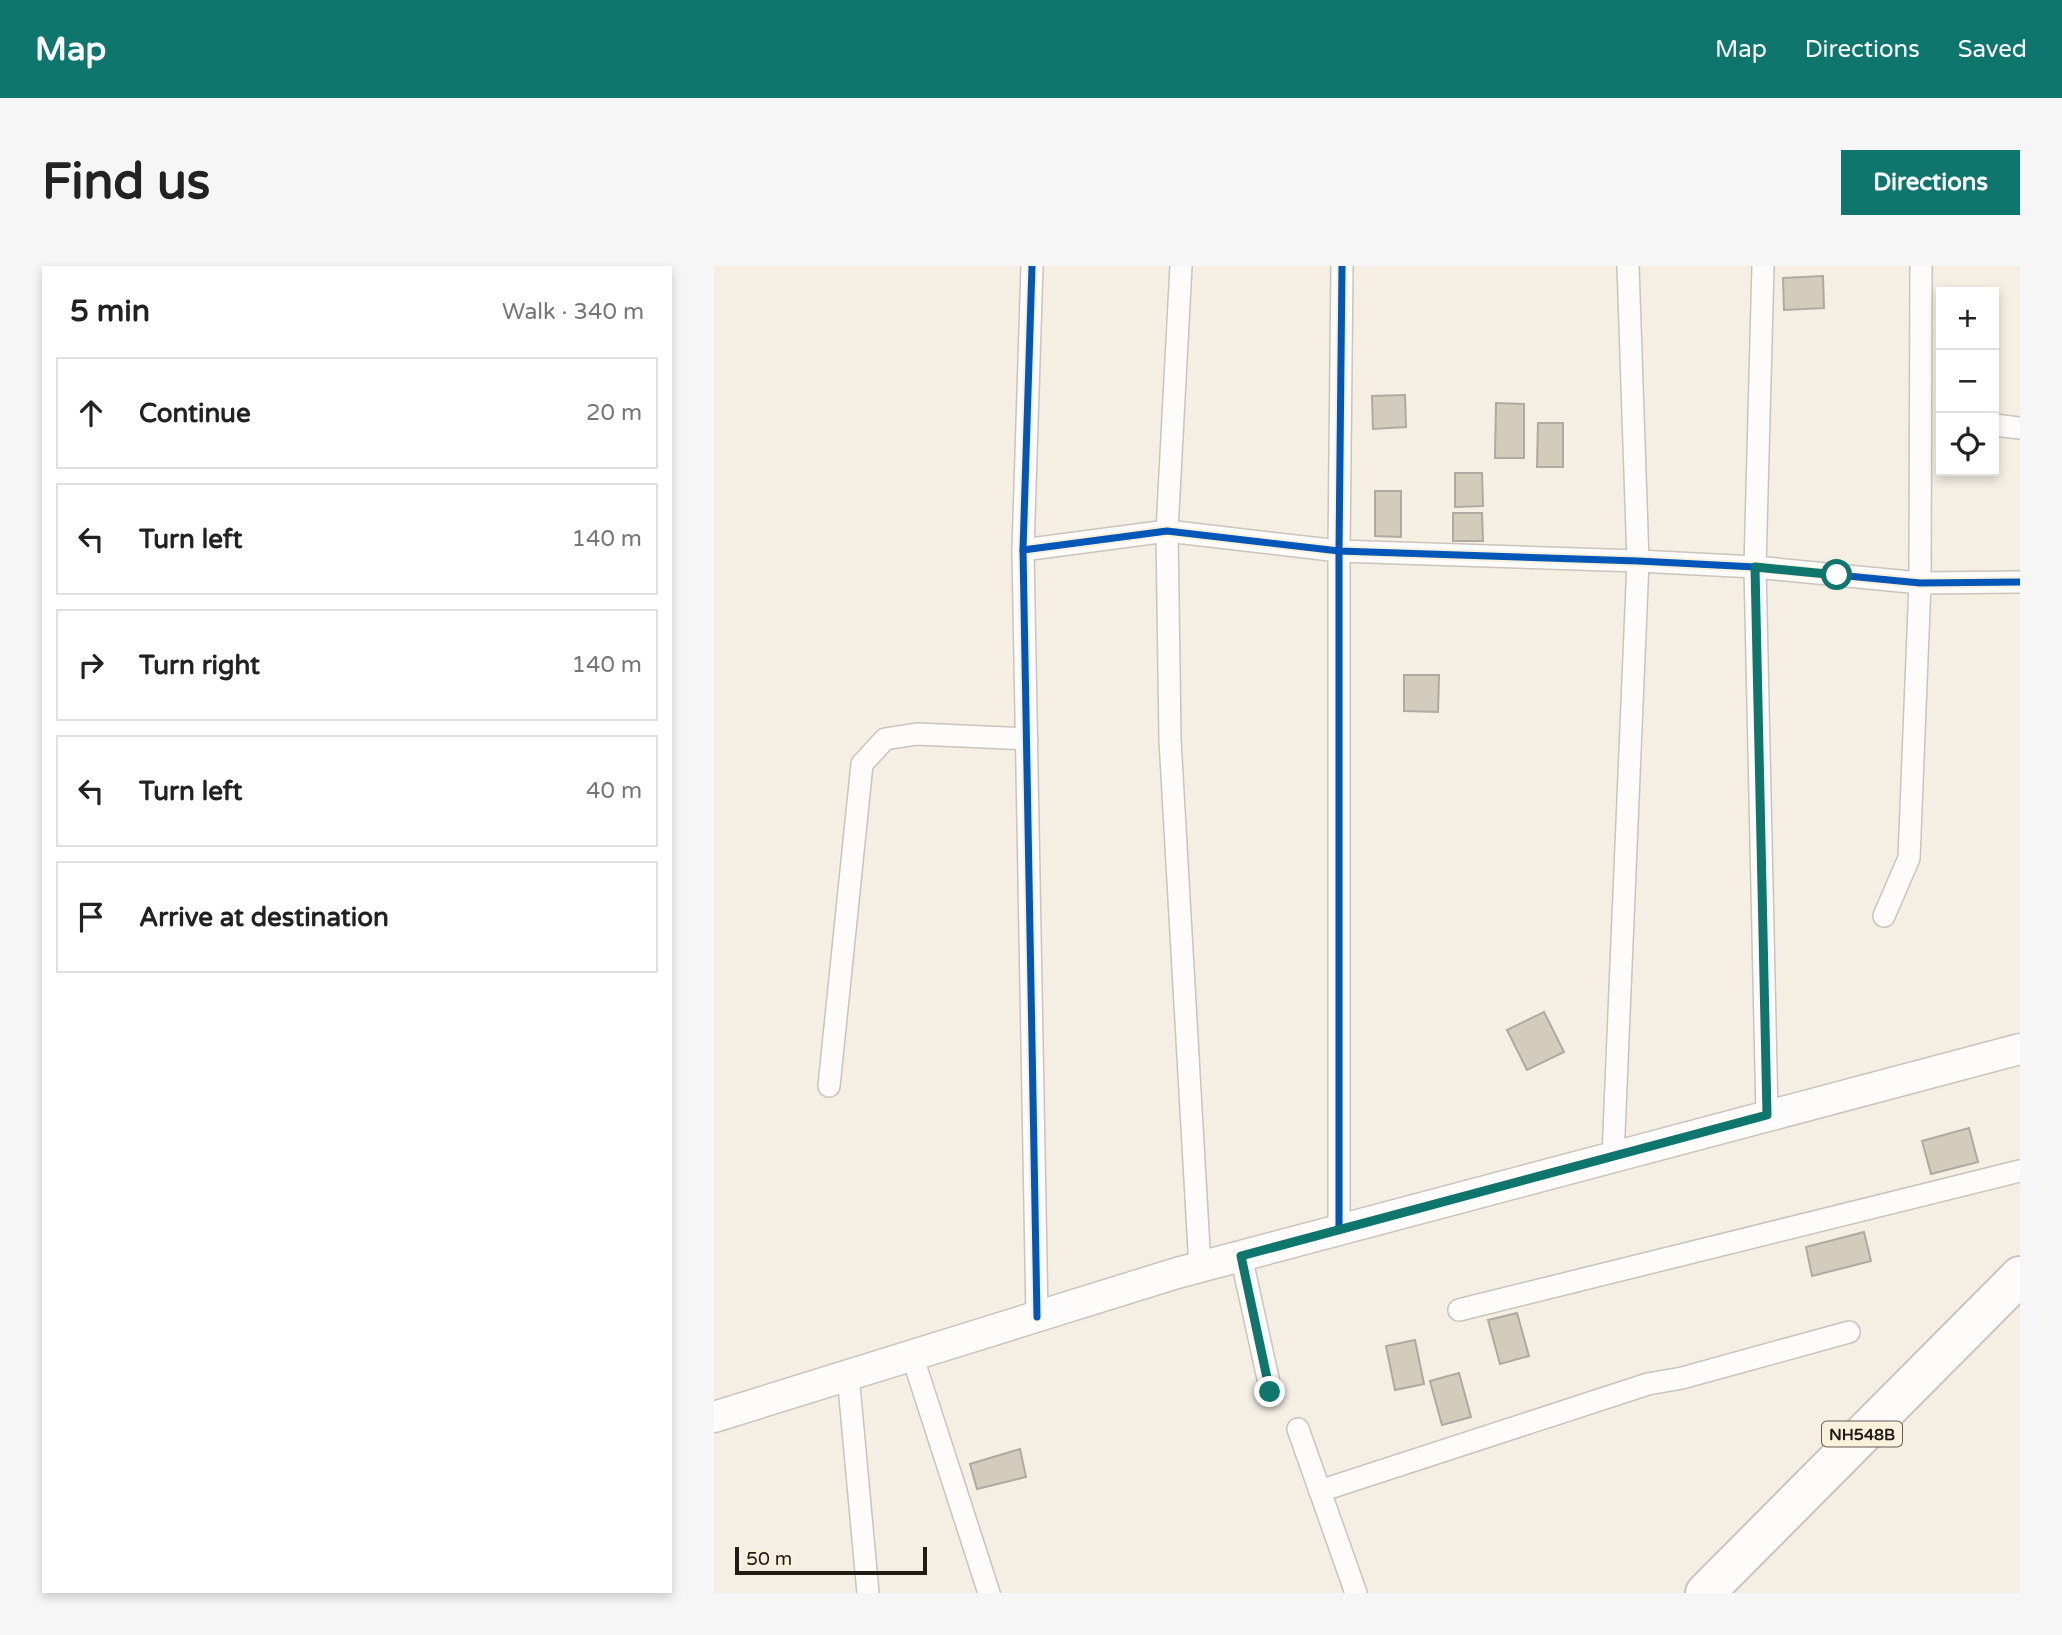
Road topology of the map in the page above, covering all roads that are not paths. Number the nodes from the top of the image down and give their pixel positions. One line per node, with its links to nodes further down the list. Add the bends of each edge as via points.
1 (1032, 266): 11 (street)
2 (1181, 266): 10 (street)
3 (1342, 266): 12 (street)
4 (1628, 266): 13 (street)
5 (1763, 266): 14 (street)
6 (1921, 266): 7 (street)
7 (1931, 417): 16 (street)
8 (1999, 426): 9 (street)
9 (2020, 428)
10 (1167, 531): 11 (street); 12 (street); 26 (street, via 1170,740)
11 (1023, 550): 17 (street)
12 (1339, 551): 13 (street); 24 (street)
13 (1637, 561): 14 (street); 22 (street)
14 (1755, 567): 16 (street); 21 (street)
15 (2020, 582): 16 (street)
16 (1920, 583): 18 (street, via 1909,858)
17 (1027, 739): 20 (street, via 917,734 885,739 862,764); 29 (street)
18 (1885, 916)
19 (2020, 1049): 21 (main road)
20 (829, 1086)
21 (1767, 1115): 22 (main road)
22 (1613, 1157): 24 (main road)
23 (2020, 1171): 28 (street)
24 (1339, 1230): 25 (main road)
25 (1241, 1256): 26 (main road); 33 (street)
26 (1200, 1267): 29 (main road)
27 (2020, 1276): 40 (highway, NH548B)
28 (1459, 1310)
29 (1037, 1317): 31 (main road)
30 (1849, 1332): 36 (street, via 1648,1384)
31 (912, 1355): 32 (main road); 38 (street)
32 (848, 1375): 34 (main road); 37 (street)
33 (1270, 1392)
34 (714, 1417)
35 (1298, 1429): 36 (street)
36 (1320, 1491): 39 (street)
37 (868, 1593)
38 (989, 1593)
39 (1356, 1593)
40 (1706, 1593)

